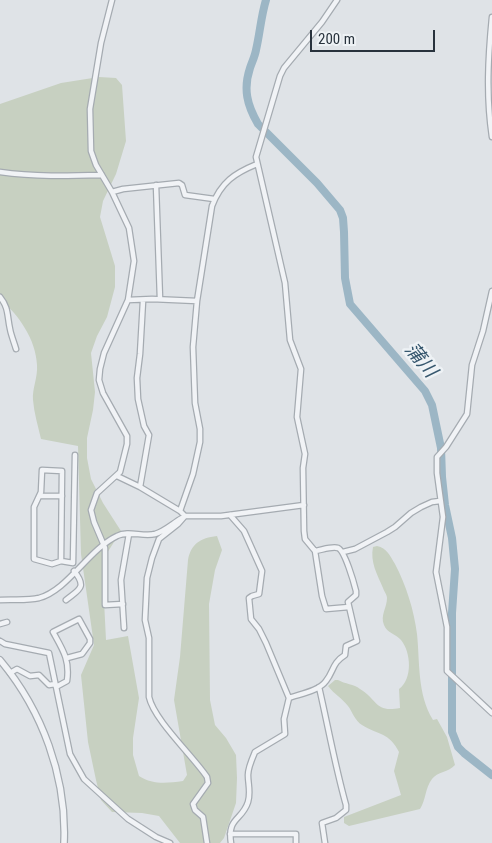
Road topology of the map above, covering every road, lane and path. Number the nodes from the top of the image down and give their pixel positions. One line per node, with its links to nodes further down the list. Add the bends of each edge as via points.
1 (112, 0): 7 (street, via 90,110 91,151)
2 (337, 0): 5 (street, via 284,68 262,133)
3 (492, 18): 4 (street, via 488,92)
4 (492, 137)
5 (257, 164): 10 (street, via 231,177); 24 (street, via 285,284 290,340 301,369 297,417 305,454)
6 (0, 172): 7 (street, via 36,176)
7 (102, 175): 9 (street)
8 (156, 185): 9 (street); 10 (street, via 181,184 185,195); 14 (street)
9 (112, 192): 13 (street, via 131,234 134,261)
10 (214, 199): 16 (street)
11 (492, 291): 23 (street, via 472,365 467,414 437,457)
12 (0, 298): 17 (street, via 6,305)
13 (128, 300): 15 (street); 19 (street, via 98,374 99,386 127,436 122,466)
14 (160, 300): 15 (street); 16 (street)
15 (144, 301): 20 (street, via 137,378 138,399 149,435)
16 (197, 301): 25 (street, via 193,347 200,442)
17 (16, 349)
18 (75, 455): 33 (street)
19 (116, 476): 20 (street); 29 (street, via 97,493 92,505 94,522)
20 (140, 487): 25 (street)
21 (40, 496): 22 (street); 22 (street, via 42,470 62,470); 32 (street, via 34,507 34,559 52,564)
22 (62, 496): 32 (street)
23 (440, 501): 31 (street, via 421,507 387,532); 49 (street, via 443,521 436,572 446,620 447,671)
24 (304, 505): 26 (street); 30 (street, via 305,539)
25 (180, 511): 27 (street)
26 (230, 515): 27 (street); 48 (street, via 244,531 262,571 260,594 249,598 250,616 266,643)
27 (185, 516): 28 (street, via 155,534); 53 (street, via 160,539 147,578 145,620 149,638 150,697 172,734 207,777 208,783 193,804 203,817)
28 (129, 534): 29 (street, via 119,534); 37 (street, via 122,572)
29 (103, 544): 34 (street); 37 (street, via 105,605)
30 (315, 551): 31 (street, via 332,548); 38 (street, via 326,609)
31 (343, 552): 38 (street, via 356,591 348,602)
32 (60, 561): 33 (street)
33 (73, 563): 34 (street)
34 (76, 570): 35 (street, via 54,591 42,596); 36 (street, via 80,588)
35 (0, 600)
36 (66, 600)
37 (123, 604): 41 (street)
38 (349, 607): 47 (street, via 357,641 346,646 344,655 336,661 327,680)
39 (7, 622): 40 (street)
40 (0, 624)
41 (124, 628)
42 (0, 641): 46 (street, via 49,653)
43 (67, 658): 43 (street, via 53,632 79,619 90,643 82,654); 46 (street, via 67,682)
44 (0, 660): 45 (street)
45 (10, 673): 46 (street, via 17,669 30,676 39,675 49,685); 51 (street, via 36,715 52,756 62,799)
46 (56, 686): 52 (street, via 70,754 84,779 128,818)
47 (319, 687): 48 (street); 56 (street, via 346,805 342,814 322,823)
48 (289, 698): 50 (street, via 284,719 285,734 255,752 248,774 247,804 234,821)
49 (492, 713)
50 (230, 834): 54 (street); 55 (street, via 296,834)
51 (64, 843)
52 (170, 843)
53 (207, 843)
54 (231, 843)
55 (296, 843)
56 (325, 843)

